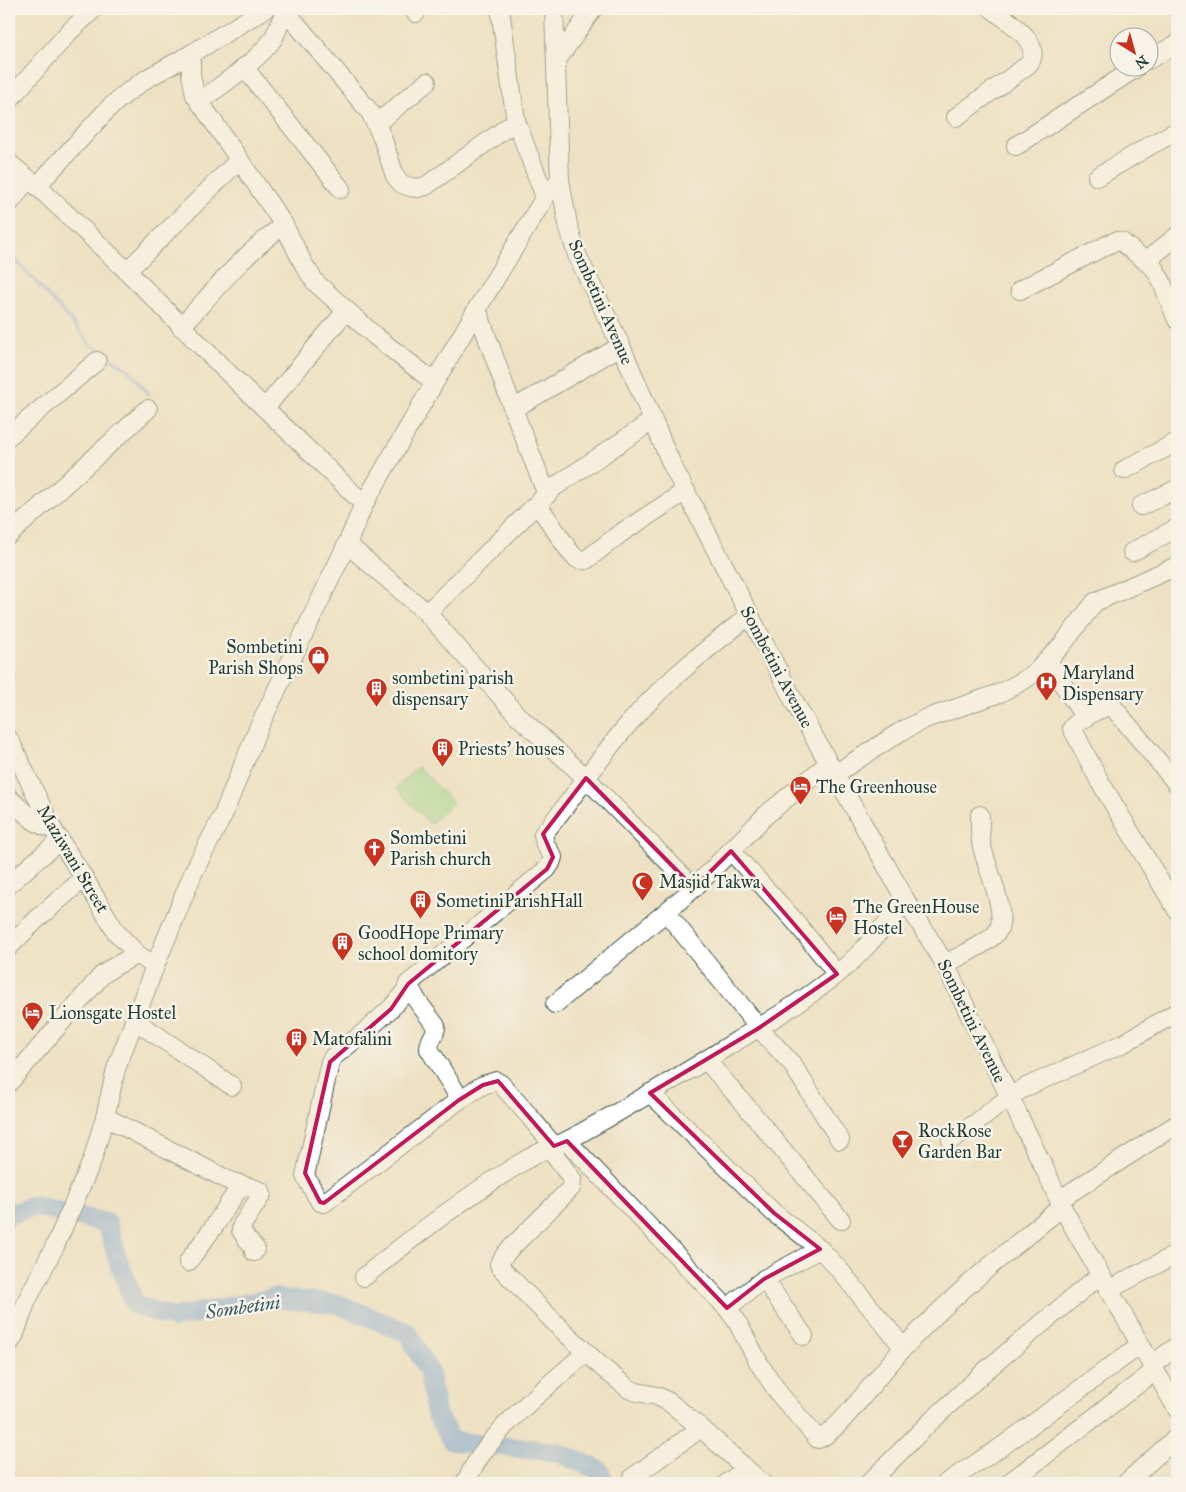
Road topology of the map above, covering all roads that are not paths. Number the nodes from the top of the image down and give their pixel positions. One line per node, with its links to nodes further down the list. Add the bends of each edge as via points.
1 (94, 9): 15 (street, via 69,32)
2 (265, 9): 9 (street)
3 (500, 9): 18 (street)
4 (554, 9): 11 (street, Sombetini Avenue)
5 (593, 9): 11 (street)
6 (992, 9): 17 (street, via 1023,34 1030,44 1032,60)
7 (284, 10): 12 (street, via 272,39); 19 (street, via 360,99)
8 (1177, 44): 10 (street)
9 (191, 54): 16 (street, via 192,86); 26 (street, via 124,95)
10 (1158, 54)
11 (557, 60): 25 (street, Sombetini Avenue)
12 (244, 67): 16 (street); 27 (street)
13 (1121, 78): 21 (street)
14 (427, 82): 19 (street)
15 (9, 100)
16 (199, 102): 22 (street)
17 (956, 117)
18 (516, 121): 19 (street, via 426,186 418,188 402,184 395,176); 28 (street)
19 (376, 124)
20 (1177, 131): 24 (street)
21 (1016, 146)
22 (239, 160): 30 (street); 33 (street)
23 (9, 163): 26 (street)
24 (1097, 177)
25 (560, 180): 28 (street); 39 (street, Sombetini Avenue, via 577,255)
26 (33, 183): 29 (street); 33 (street)
27 (341, 189)
28 (546, 198): 35 (street)
29 (9, 204)
30 (284, 225): 36 (street, via 310,274); 38 (street, via 244,258)
31 (1177, 236): 32 (street)
32 (1146, 261): 34 (street, via 1122,242 1116,242); 37 (street, via 1161,280)
33 (127, 271): 38 (street)
34 (1020, 290)
35 (478, 309): 41 (street); 44 (street)
36 (346, 310): 41 (street); 42 (street)
37 (1177, 320)
38 (181, 326): 42 (street)
39 (621, 346): 44 (street); 45 (street, Sombetini Avenue)
40 (97, 361): 46 (street)
41 (434, 382): 52 (street)
42 (265, 408): 52 (street)
43 (148, 409): 55 (street)
44 (513, 409): 51 (street)
45 (652, 421): 50 (street, Sombetini Avenue); 51 (street, via 553,488)
46 (9, 436)
47 (1177, 442): 48 (street)
48 (1124, 470)
49 (1177, 489): 53 (street)
50 (686, 491): 51 (street, via 581,561 570,552); 60 (street, Sombetini Avenue)
51 (542, 500): 59 (street)
52 (364, 504): 56 (street)
53 (1140, 506)
54 (1177, 528): 57 (street)
55 (9, 535)
56 (347, 544): 59 (street); 80 (street, via 257,731)
57 (1132, 552)
58 (1177, 566): 61 (street, via 1095,602)
59 (427, 613): 65 (street, via 508,706)
60 (749, 616): 64 (street, Sombetini Avenue); 65 (street, via 667,682 632,719)
61 (1048, 660): 62 (street); 64 (street, via 1036,672 1000,693 941,712)
62 (1085, 718): 66 (street, via 1103,708 1113,707); 75 (street, via 1074,725 1073,732)
63 (9, 739): 69 (street, Maziwani Street)
64 (832, 769): 70 (street, via 766,815); 74 (street, Sombetini Avenue)
65 (586, 778): 73 (street); 82 (street, via 543,834 553,856 547,869)
66 (1177, 784)
67 (9, 798): 69 (street, via 35,822)
68 (980, 815): 79 (street, via 981,841 1000,910 1000,927 986,941)
69 (56, 834): 71 (street, Maziwani Street); 72 (street)
70 (731, 851): 73 (street); 81 (street)
71 (84, 878): 77 (street); 78 (street, Maziwani Street, via 116,932)
72 (9, 884)
73 (694, 888): 76 (street)
74 (906, 900): 79 (street, Sombetini Avenue); 81 (street)
75 (1177, 910)
76 (666, 912): 83 (street); 86 (street)
77 (9, 947)
78 (137, 954): 80 (street, Maziwani Street); 88 (street, via 102,975)
79 (945, 964): 91 (street, Sombetini Avenue)
80 (155, 966): 85 (street)
81 (838, 974): 86 (street)
82 (408, 984): 92 (street, via 436,1026 429,1049); 92 (street, via 407,990 391,1008 330,1062 305,1173 320,1202 324,1203)
83 (555, 1004)
84 (1177, 1012): 91 (street, via 1124,1042)
85 (134, 1020): 89 (street); 93 (street, via 116,1069)
86 (759, 1028): 87 (street); 95 (street, via 797,1071)
87 (706, 1060): 90 (street); 100 (street)
88 (9, 1083)
89 (232, 1086)
90 (650, 1093): 97 (street); 101 (street, via 774,1213)
91 (1009, 1097): 96 (street); 99 (street, Sombetini Avenue)
92 (459, 1100): 97 (street, via 483,1085 498,1082)
93 (105, 1117): 98 (street); 110 (street, via 92,1161)
94 (1177, 1124): 99 (street)
95 (840, 1140)
96 (951, 1140)
97 (556, 1145): 105 (street, via 504,1173); 108 (street); 114 (street, via 572,1179 571,1188 498,1264 502,1272)
98 (241, 1185): 102 (street, via 262,1194 241,1230 255,1248); 104 (street)
99 (1060, 1204): 107 (street, Sombetini Avenue); 112 (street)
100 (841, 1220)
101 (820, 1249): 106 (street); 112 (street)
102 (254, 1252)
103 (1177, 1254): 107 (street)
104 (188, 1262)
105 (364, 1277)
106 (764, 1279): 108 (street); 109 (street)
107 (1104, 1282): 111 (street, Sombetini Avenue); 124 (street, via 984,1372)
108 (727, 1308): 112 (street, via 780,1395 818,1439 825,1436 853,1407)
109 (804, 1336)
110 (9, 1344)
111 (1140, 1345): 115 (street, Sombetini Avenue); 125 (street, via 1004,1445)
112 (903, 1346)
113 (1177, 1346): 115 (street)
114 (586, 1352): 117 (street, via 629,1389 663,1398); 121 (street, via 504,1427)
115 (1154, 1367): 116 (street, Sombetini Avenue); 126 (street)
116 (1177, 1409)
117 (701, 1428): 119 (street); 120 (street)
118 (1177, 1437): 127 (street)
119 (746, 1469): 122 (street); 123 (street)
120 (633, 1477)
121 (465, 1483)
122 (727, 1483)
123 (762, 1483)
124 (869, 1483)
125 (946, 1483)
126 (1009, 1483)
127 (1126, 1483)

